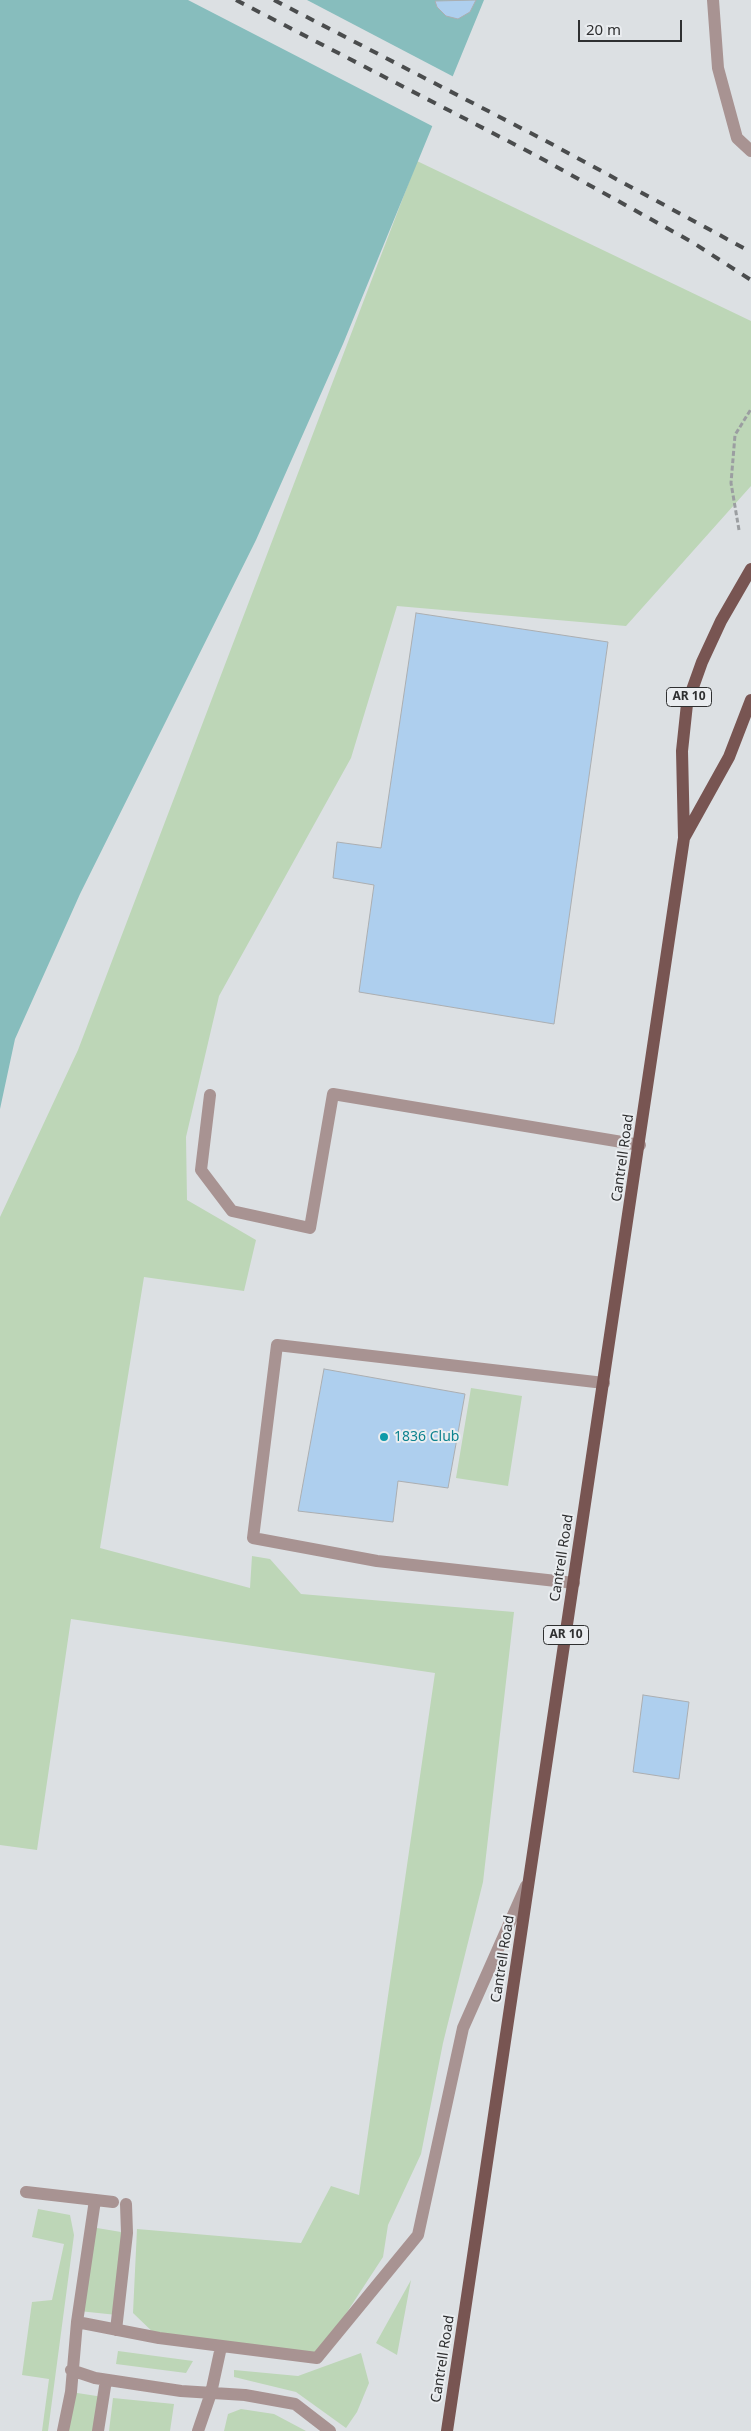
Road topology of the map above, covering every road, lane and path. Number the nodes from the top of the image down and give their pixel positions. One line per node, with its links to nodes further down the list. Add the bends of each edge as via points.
1 (713, 0): 2 (lane, via 718,68 737,138)
2 (751, 151)
3 (751, 409): 4 (path, via 735,435 731,483)
4 (739, 530)
5 (751, 569): 7 (main road, AR 10, via 720,621 686,704 682,751)
6 (751, 700): 7 (main road, AR 10, via 729,756)
7 (684, 838): 9 (main road, Cantrell Road / AR 10)
8 (210, 1095): 9 (lane, via 201,1170 221,1198 232,1211 310,1228 333,1094)
9 (640, 1145): 10 (main road, Cantrell Road / AR 10)
10 (604, 1383): 11 (main road, Cantrell Road / AR 10); 11 (lane, via 277,1345 253,1538 377,1561)
11 (574, 1583): 12 (main road, Cantrell Road / AR 10)
12 (530, 1877): 19 (lane, via 463,2028 418,2235 317,2358); 27 (main road, Cantrell Road / AR 10)
13 (26, 2192): 14 (lane)
14 (95, 2200): 15 (lane); 17 (lane)
15 (113, 2202)
16 (126, 2204): 18 (lane, via 127,2233)
17 (77, 2322): 18 (lane); 20 (lane)
18 (116, 2330): 19 (lane)
19 (220, 2347): 22 (lane)
20 (71, 2370): 21 (lane); 23 (lane)
21 (106, 2380): 22 (lane); 24 (lane)
22 (211, 2393): 25 (lane); 26 (lane, via 295,2404)
23 (63, 2431)
24 (98, 2431)
25 (198, 2431)
26 (330, 2431)
27 (447, 2431)

